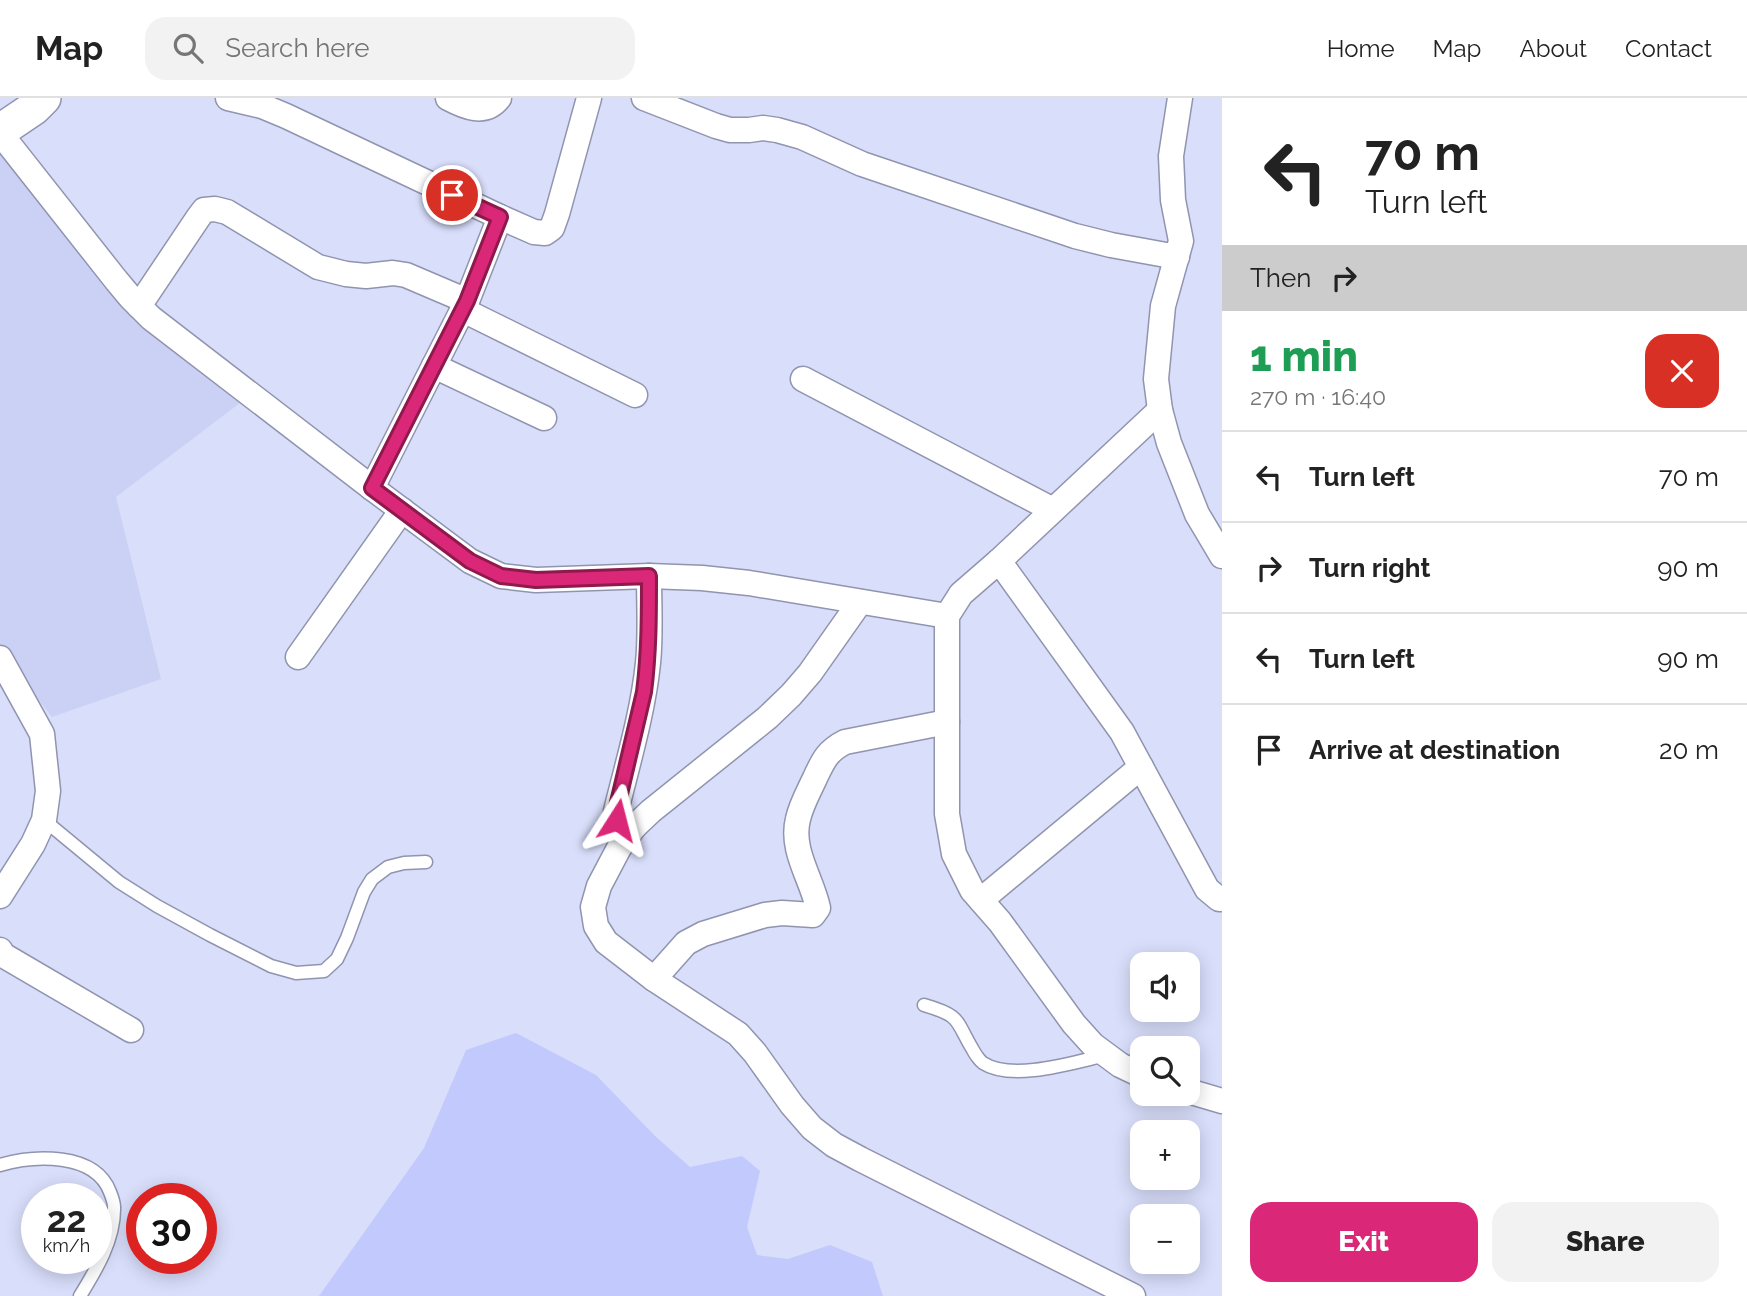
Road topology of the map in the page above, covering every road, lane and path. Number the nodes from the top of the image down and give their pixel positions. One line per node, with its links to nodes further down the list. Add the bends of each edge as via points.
1 (44, 98): 8 (street)
2 (228, 98): 9 (street, via 286,116)
3 (448, 98): 4 (street, via 479,109)
4 (499, 98)
5 (589, 98): 9 (street, via 552,228 534,232)
6 (644, 98): 10 (street, via 716,126 763,128 802,137 862,164 1075,236)
7 (1180, 98): 10 (street, via 1171,156 1181,241)
8 (0, 132): 11 (street)
9 (500, 217): 12 (street)
10 (1177, 257): 16 (street, via 1163,306 1156,379)
11 (139, 306): 12 (street, via 198,218 215,209 318,267 366,276 406,275); 18 (street)
12 (465, 306): 13 (street); 15 (street)
13 (434, 366): 17 (street); 18 (street)
14 (803, 379): 20 (street)
15 (635, 395)
16 (1160, 410): 20 (street); 21 (street, via 1197,514)
17 (544, 418)
18 (372, 488): 19 (street)
19 (402, 510): 23 (street, via 470,561 501,576 536,580); 26 (street)
20 (1053, 510): 22 (street)
21 (1222, 556)
22 (999, 561): 25 (street, via 961,594); 29 (street, via 1122,732)
23 (649, 576): 24 (street, via 726,580); 31 (street, via 644,692 616,811 621,826)
24 (860, 602): 25 (street); 31 (street, via 791,695)
25 (947, 616): 28 (street)
26 (298, 657)
27 (0, 658): 30 (street, via 42,734 48,791)
28 (947, 722): 35 (street, via 949,828 954,854); 37 (street, via 845,742 832,748 822,761 797,821 799,851 818,908 813,915 765,915 703,934 686,943)
29 (1141, 767): 34 (street, via 1207,889); 35 (street)
30 (44, 820): 32 (lane, via 118,882 157,906 271,965 296,972 324,971 337,959 372,879 388,867); 33 (street)
31 (634, 827): 37 (street, via 599,886 593,907 596,926 606,942)
32 (426, 862)
33 (0, 896)
34 (1222, 898)
35 (981, 900): 40 (street, via 1074,1024)
36 (0, 950): 39 (street)
37 (654, 979): 46 (street, via 738,1034 792,1105 834,1145)
38 (924, 1005): 40 (lane, via 953,1016 983,1063 999,1069 1038,1070)
39 (131, 1030)
40 (1106, 1055): 41 (street)
41 (1130, 1070)
42 (1200, 1095): 43 (street)
43 (1222, 1101)
44 (0, 1165): 45 (lane, via 50,1159 79,1163 107,1184 115,1205 112,1229 98,1268)
45 (80, 1296)
46 (1133, 1296)

